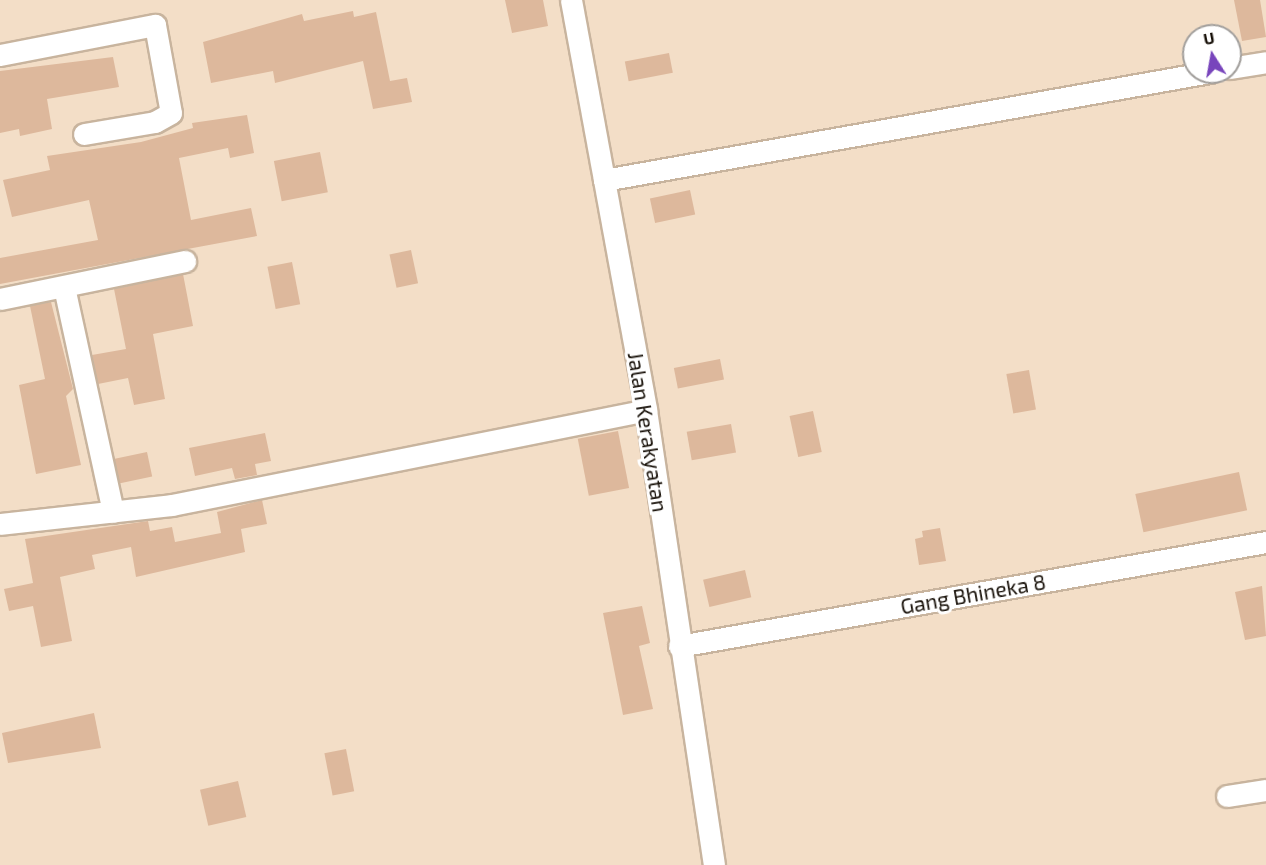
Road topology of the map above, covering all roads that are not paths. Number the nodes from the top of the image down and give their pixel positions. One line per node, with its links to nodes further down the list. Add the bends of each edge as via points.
1 (571, 0): 7 (street, Jalan Kerakyatan)
2 (0, 55): 6 (street, via 155,24 172,105 167,119)
3 (1266, 62): 4 (street)
4 (1242, 66)
5 (1182, 77): 7 (street)
6 (84, 134)
7 (604, 180): 11 (street, Jalan Kerakyatan)
8 (185, 261): 9 (street)
9 (64, 287): 10 (street); 12 (street)
10 (0, 299)
11 (646, 410): 12 (street, via 172,505); 15 (street, Jalan Kerakyatan)
12 (113, 512): 13 (street)
13 (0, 525)
14 (1266, 542): 15 (street, Gang Bhineka 8)
15 (679, 646): 18 (street, Jalan Kerakyatan)
16 (1266, 790): 17 (street)
17 (1227, 796)
18 (714, 865)

